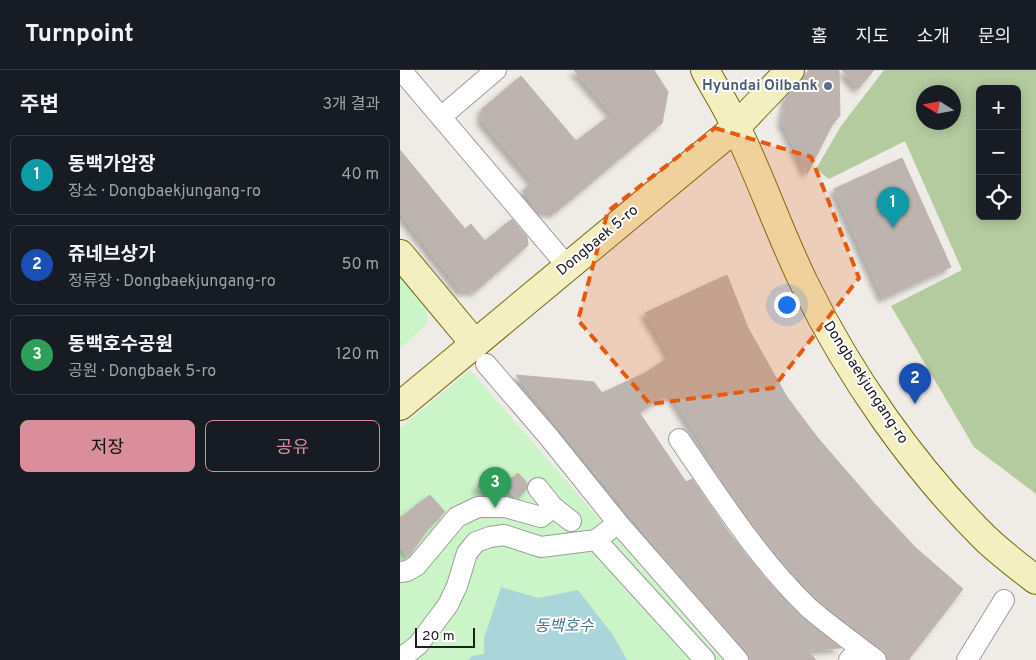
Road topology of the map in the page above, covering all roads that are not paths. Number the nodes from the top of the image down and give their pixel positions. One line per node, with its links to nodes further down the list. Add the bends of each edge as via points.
1 (401, 70): 5 (street)
2 (496, 70): 5 (street)
3 (705, 70): 6 (street, Dongbaekjungang-ro)
4 (790, 70): 6 (street, Dongbaek 5-ro)
5 (441, 117): 8 (street)
6 (736, 127): 8 (street, Dongbaek 5-ro); 18 (street, Dongbaekjungang-ro, via 804,282 858,378 923,468 955,506 987,540)
7 (400, 254): 9 (street)
8 (568, 267): 9 (street, Dongbaek 5-ro)
9 (481, 354): 10 (street, Dongbaek 5-ro); 15 (street)
10 (400, 406)
11 (679, 439): 20 (street, via 762,556)
12 (538, 488): 13 (street)
13 (553, 507): 14 (street); 17 (street, via 541,517 505,507 478,507 457,517 416,566)
14 (571, 521)
15 (618, 523): 16 (street); 23 (street)
16 (596, 540): 21 (street, via 541,547 504,535 476,542 467,553 448,605 418,645); 22 (street)
17 (400, 572)
18 (1036, 580)
19 (1004, 600): 25 (street)
20 (854, 654): 24 (street)
21 (400, 659)
22 (705, 660)
23 (738, 660)
24 (876, 660)
25 (967, 660)

